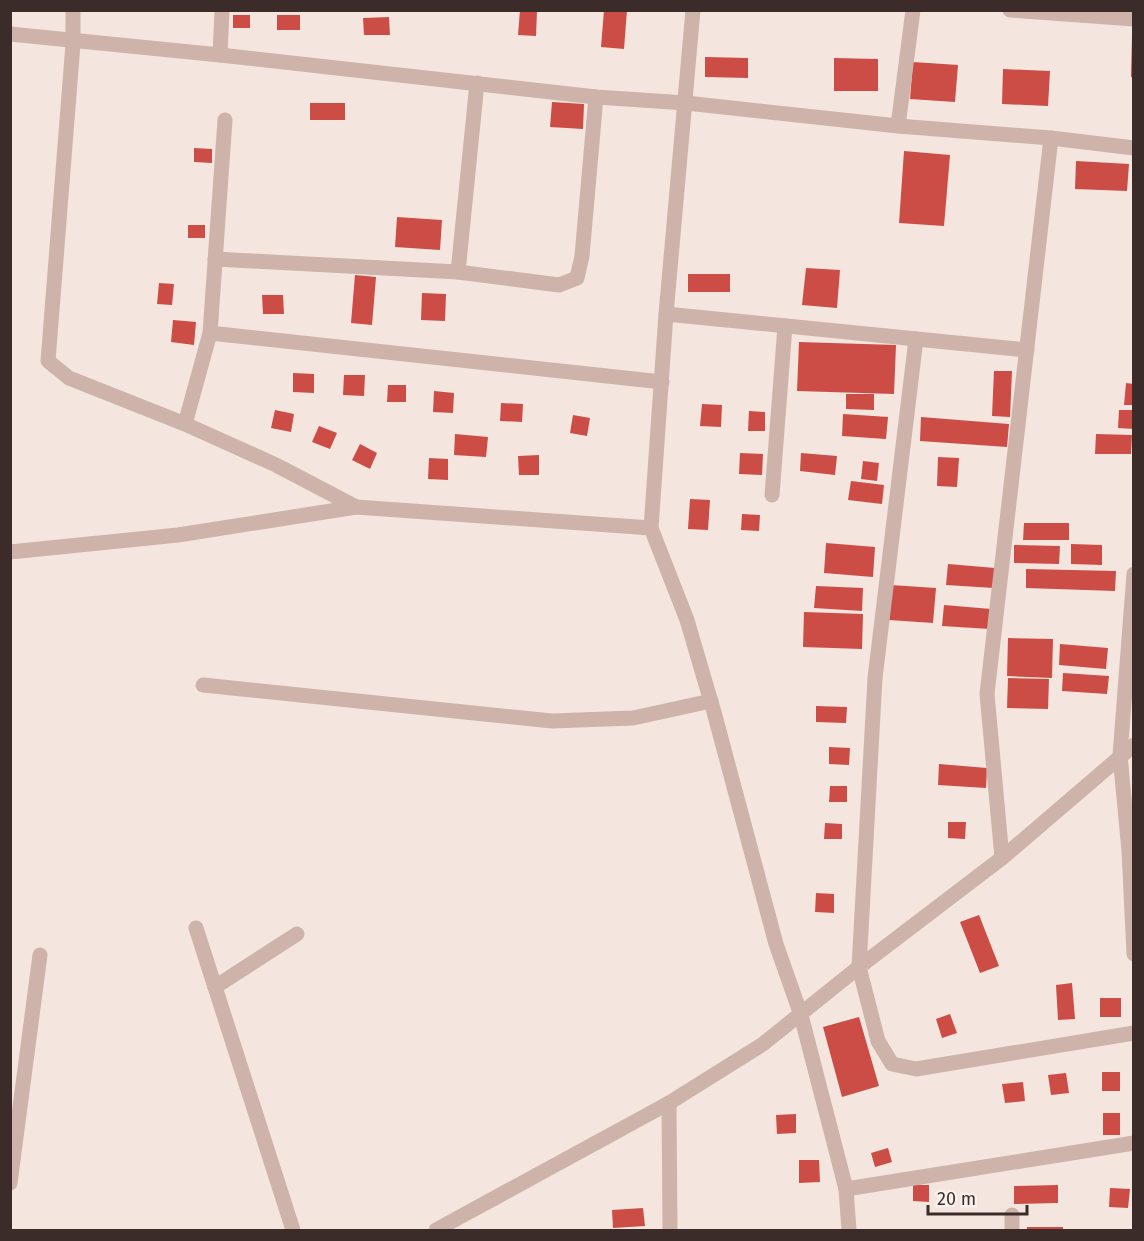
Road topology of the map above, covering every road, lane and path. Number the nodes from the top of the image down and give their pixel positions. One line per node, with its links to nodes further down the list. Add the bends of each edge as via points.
1 (73, 10): 8 (street)
2 (222, 10): 9 (street)
3 (693, 10): 12 (street)
4 (913, 10): 14 (street)
5 (1010, 10): 6 (street)
6 (1134, 19)
7 (10, 34): 8 (street)
8 (73, 42): 9 (street); 25 (street, via 48,361 69,378)
9 (220, 55): 10 (street)
10 (477, 83): 11 (street); 18 (street)
11 (596, 97): 12 (street); 18 (street, via 577,278 559,285)
12 (686, 103): 14 (street); 19 (street)
13 (225, 120): 17 (street)
14 (898, 126): 15 (street)
15 (1051, 138): 16 (street); 23 (street)
16 (1134, 148)
17 (215, 259): 18 (street); 21 (street)
18 (458, 272)
19 (666, 314): 20 (street); 24 (street)
20 (785, 326): 22 (street); 26 (street)
21 (210, 333): 24 (street); 25 (street)
22 (916, 339): 23 (street); 41 (street, via 875,678)
23 (1027, 350): 36 (street, via 987,694)
24 (662, 382): 28 (street)
25 (185, 424): 27 (street)
26 (772, 495)
27 (356, 507): 28 (street); 29 (street, via 178,535)
28 (651, 528): 32 (street, via 687,620)
29 (10, 552)
30 (1134, 574): 34 (street)
31 (203, 685): 32 (street, via 552,721 633,717)
32 (711, 701): 43 (street, via 776,944)
33 (1134, 745): 34 (street)
34 (1120, 755): 35 (street); 36 (street)
35 (1132, 851): 39 (street)
36 (1002, 858): 41 (street)
37 (196, 928): 42 (street)
38 (297, 934): 42 (street)
39 (1134, 954)
40 (40, 955): 47 (street)
41 (859, 967): 43 (street); 44 (street, via 878,1041 892,1064 916,1069)
42 (215, 987): 49 (street)
43 (801, 1015): 45 (street, via 763,1044); 48 (street)
44 (1134, 1033)
45 (669, 1103): 50 (street); 51 (street)
46 (1134, 1143): 48 (street)
47 (10, 1183)
48 (846, 1190): 52 (street)
49 (293, 1230)
50 (436, 1230)
51 (670, 1230)
52 (849, 1230)

